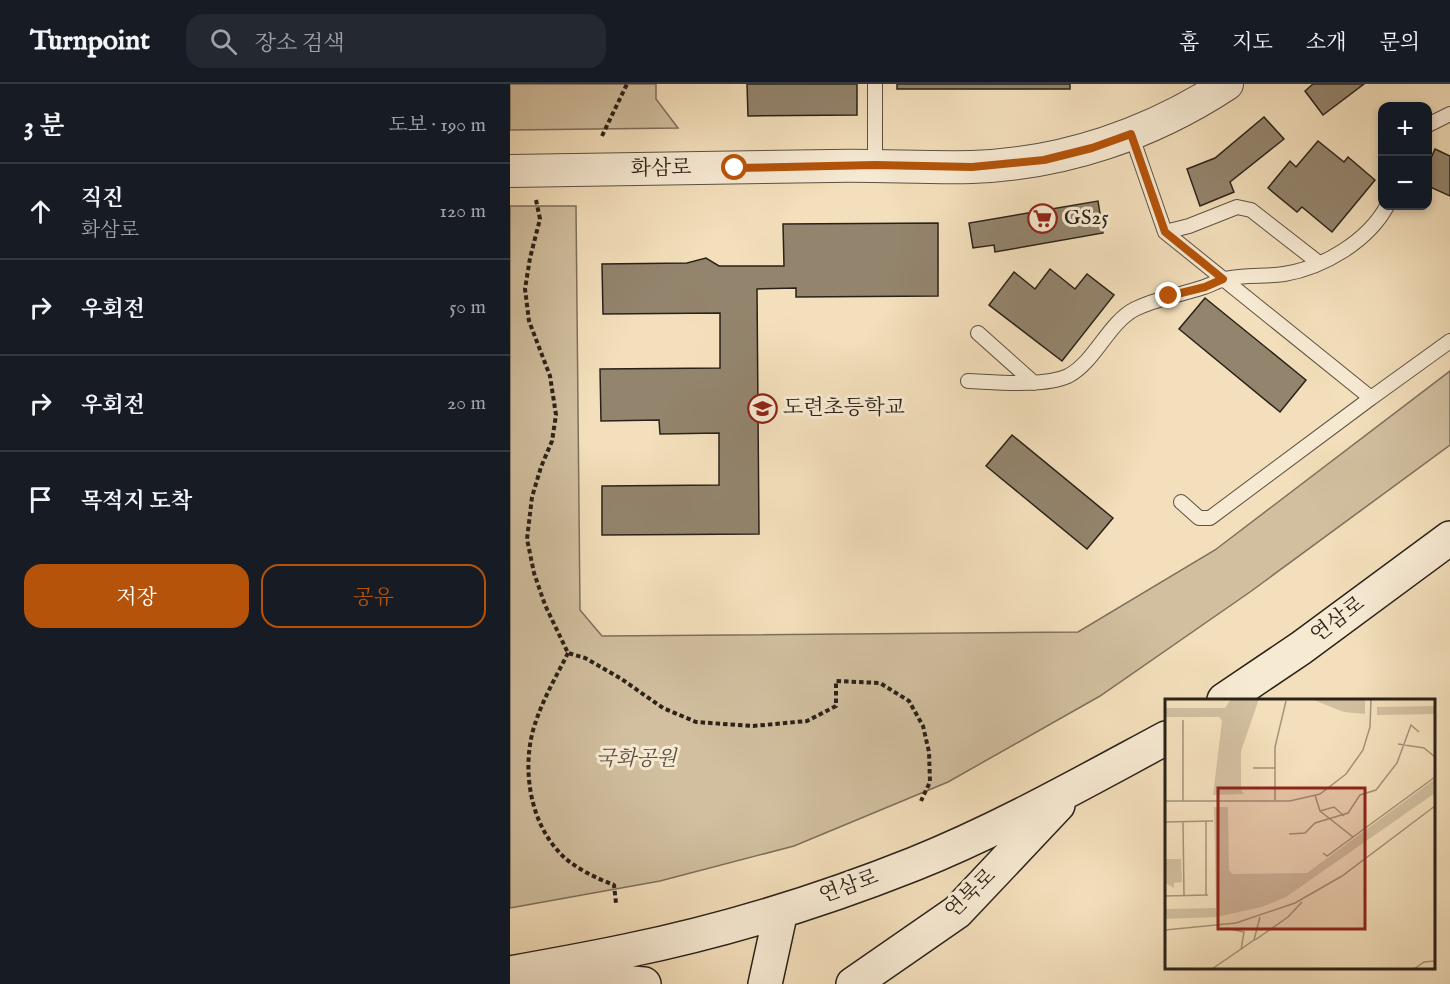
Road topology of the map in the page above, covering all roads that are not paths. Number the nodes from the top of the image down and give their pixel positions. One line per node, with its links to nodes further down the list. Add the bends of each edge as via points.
1 (875, 84): 6 (lane)
2 (1227, 84): 5 (street, 화삼로)
3 (1450, 114): 4 (lane)
4 (1432, 123)
5 (1131, 134): 6 (street, 화삼로, via 1044,160 972,167); 9 (lane)
6 (875, 165): 7 (street, 화삼로)
7 (510, 171)
8 (1384, 210): 10 (lane, via 1345,249)
9 (1165, 232): 10 (lane, via 1237,207 1251,210); 11 (lane)
10 (1319, 263): 11 (lane, via 1283,274)
11 (1223, 279): 15 (lane, via 1133,310 1088,360 1067,376); 16 (lane)
12 (978, 333): 15 (lane)
13 (1450, 341): 16 (lane)
14 (968, 381): 15 (lane)
15 (1034, 383)
16 (1371, 398): 17 (lane, via 1210,518 1199,518)
17 (1180, 502)
18 (1450, 538): 19 (main road, 연삼로)
19 (1225, 699)
20 (1165, 739): 21 (main road, 연삼로)
21 (1075, 787): 22 (main road, 연삼로, via 914,864); 26 (main road, 연북로, via 957,912)
22 (781, 910): 23 (main road, 연삼로, via 628,951); 25 (main road)
23 (510, 974): 24 (main road)
24 (644, 984)
25 (765, 984)
26 (852, 984)

